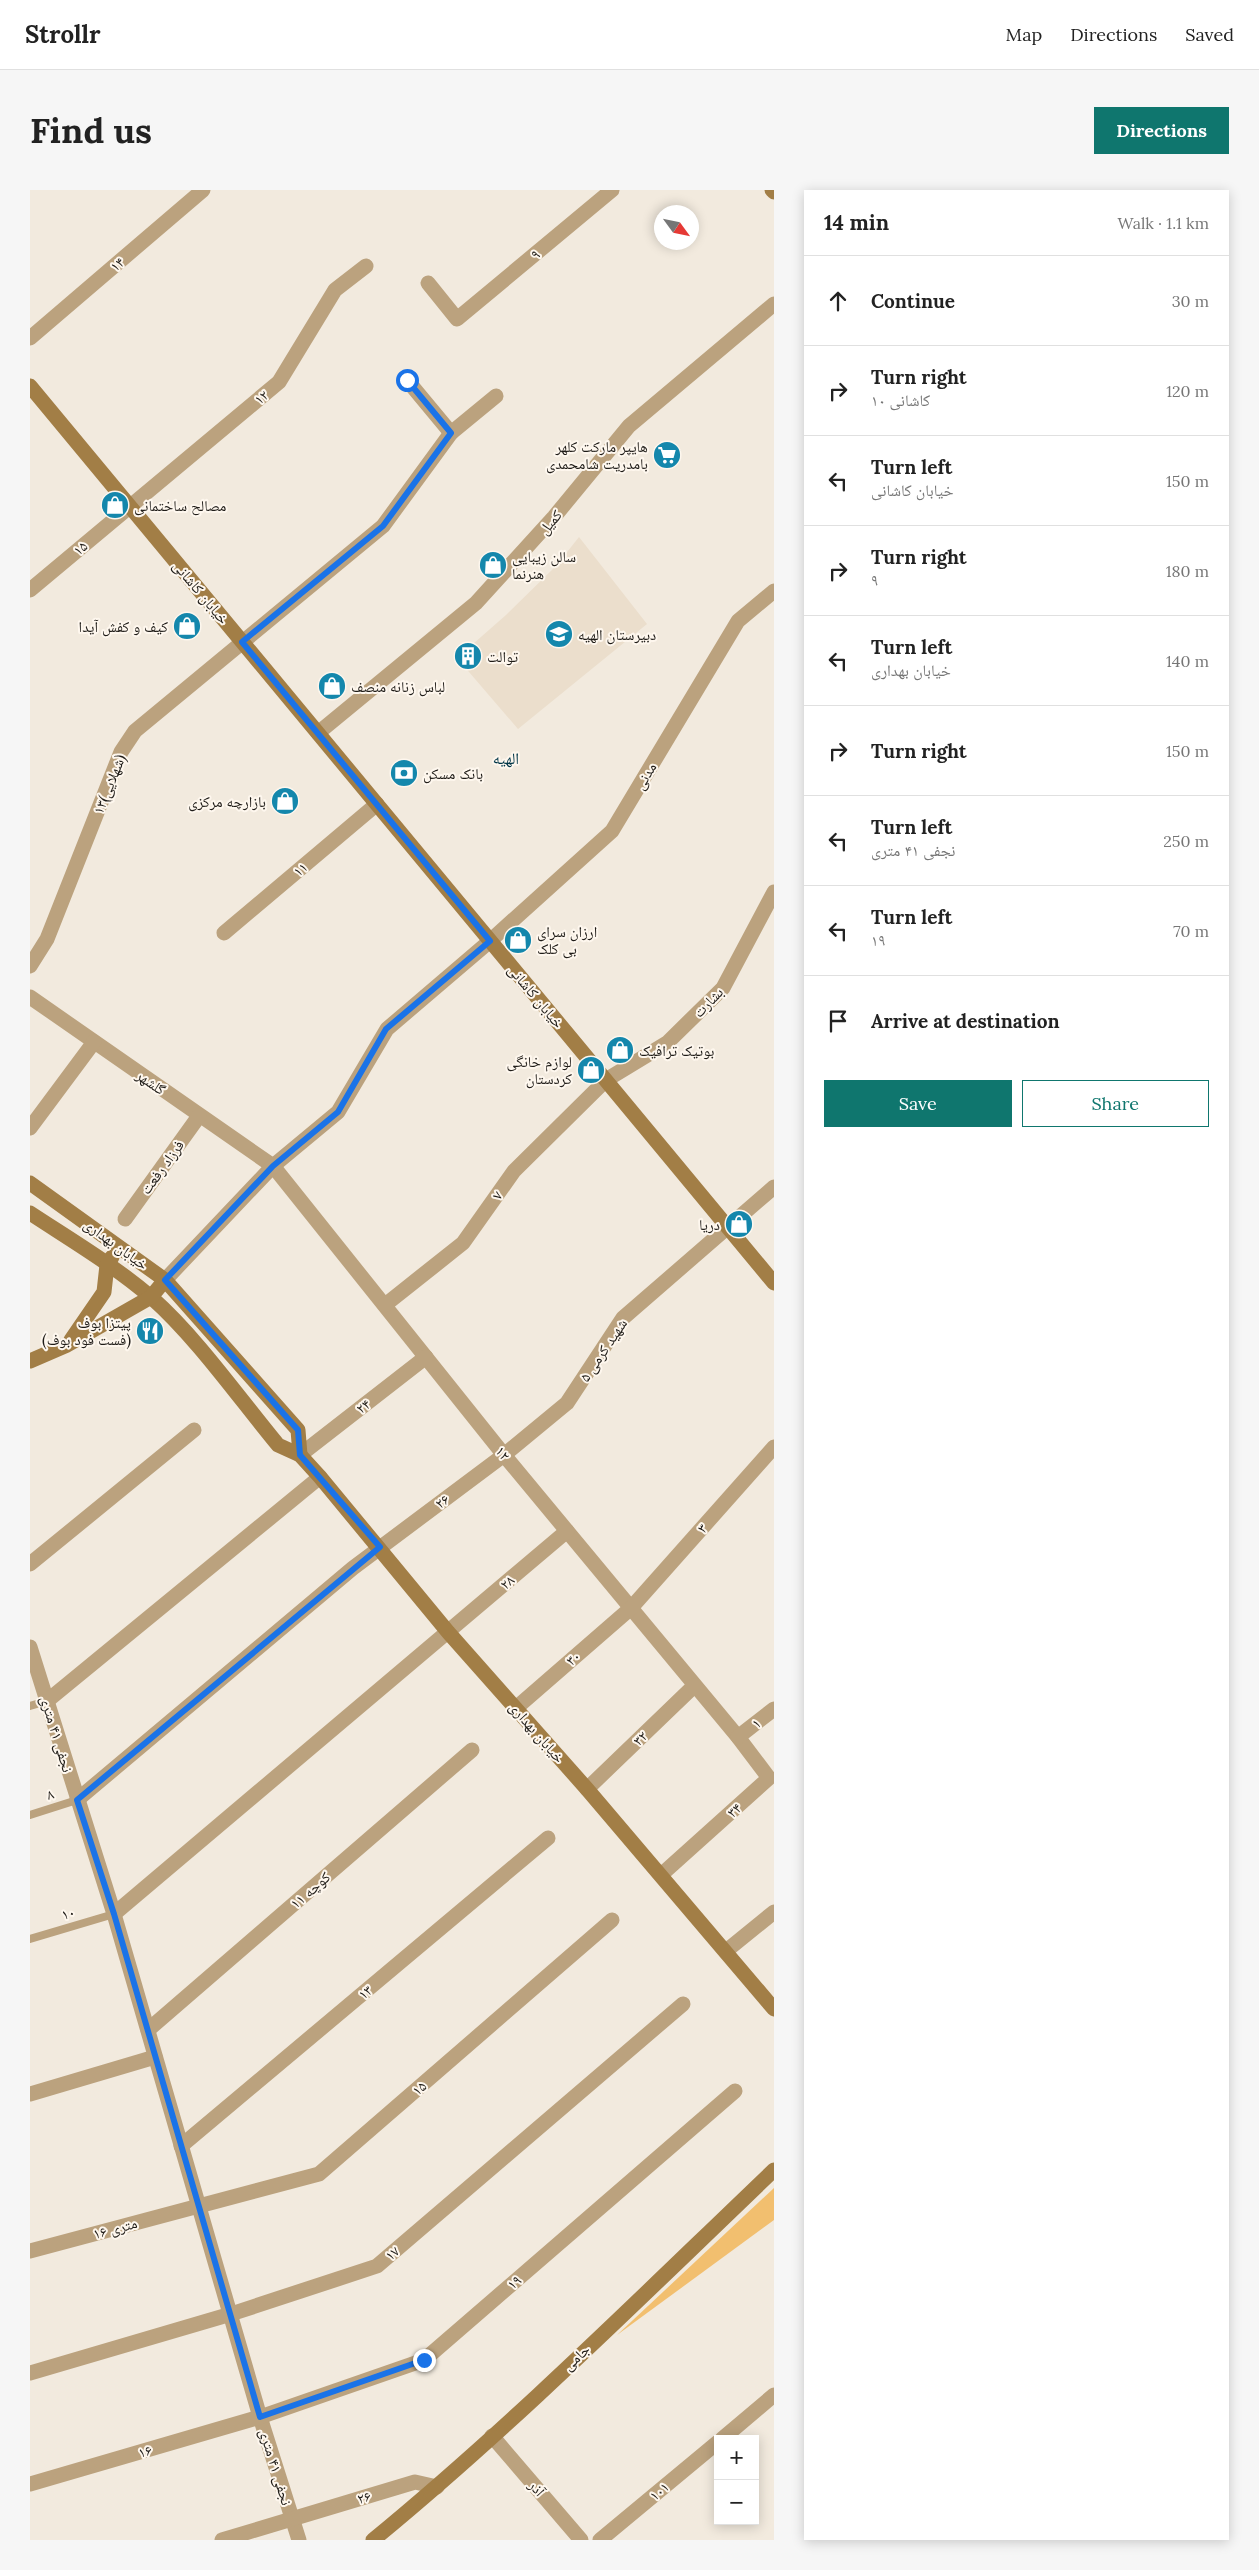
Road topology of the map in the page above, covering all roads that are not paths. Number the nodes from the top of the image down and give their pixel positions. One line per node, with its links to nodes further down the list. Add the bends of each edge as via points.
1 (203, 190): 6 (street, ۱۴)
2 (612, 190): 4 (street, ۹, via 457,318)
3 (366, 266): 11 (street, ۱۲, via 335,290 279,382)
4 (428, 283)
5 (774, 304): 15 (street, کمیل, via 629,426 554,517 476,603)
6 (30, 338)
7 (407, 380): 10 (street)
8 (30, 386): 11 (street, خیابان کاشانی)
9 (496, 396): 10 (street, ۱۳(شهلایی))
10 (451, 433): 14 (street, ۱۳(شهلایی), via 383,526)
11 (130, 506): 12 (street, ۱۵); 14 (street, خیابان کاشانی)
12 (30, 590)
13 (774, 591): 19 (street, مدنی, via 738,621 612,831)
14 (242, 642): 15 (street, خیابان کاشانی); 20 (street, ۱۳(شهلایی), via 130,738 121,752 46,939)
15 (318, 733): 16 (street, خیابان کاشانی)
16 (377, 804): 18 (street, ۱۱); 19 (street, خیابان کاشانی)
17 (774, 892): 23 (street, بشارت, via 723,988 667,1043)
18 (224, 933)
19 (490, 941): 23 (street, خیابان کاشانی); 26 (street, via 386,1029 338,1112)
20 (30, 966)
21 (30, 997): 22 (street, گلشهر)
22 (94, 1042): 24 (street, گلشهر); 25 (street)
23 (606, 1080): 31 (street, خیابان کاشانی); 37 (street, ۷, via 514,1171 463,1244)
24 (199, 1116): 26 (street, گلشهر); 30 (street, فرزاد رفعت)
25 (30, 1128)
26 (273, 1166): 34 (street); 37 (street, ۱۲)
27 (30, 1183): 32 (street, خیابان بهداری)
28 (774, 1187): 31 (street, ۵ شهید کرمی)
29 (30, 1213): 33 (street, خیابان بهداری)
30 (126, 1218)
31 (728, 1228): 35 (street, خیابان کاشانی); 43 (street, ۵ شهید کرمی, via 623,1318 567,1403)
32 (120, 1246): 33 (street); 34 (street, خیابان بهداری)
33 (107, 1265): 36 (street, خیابان بهداری); 38 (street, via 104,1292)
34 (165, 1280): 36 (street); 44 (street, خیابان بهداری, via 298,1430)
35 (774, 1283)
36 (151, 1297): 38 (street); 44 (street, خیابان بهداری, via 174,1319 278,1445)
37 (385, 1305): 39 (street, ۱۲)
38 (67, 1345): 40 (street)
39 (426, 1357): 43 (street, ۱۲); 44 (street, ۲۴)
40 (30, 1361)
41 (194, 1430): 48 (street)
42 (774, 1447): 49 (street, ۳)
43 (504, 1454): 46 (street, ۱۲); 47 (street, ۲۶)
44 (300, 1455): 45 (street, خیابان بهداری)
45 (320, 1477): 47 (street, خیابان بهداری); 53 (street)
46 (567, 1531): 49 (street, ۱۲); 50 (street, ۲۸)
47 (380, 1547): 50 (street, خیابان بهداری); 60 (street, ۲۶)
48 (30, 1564)
49 (631, 1608): 52 (street, ۱۲); 55 (street, ۳۰)
50 (448, 1632): 55 (street, خیابان بهداری); 65 (street, ۲۸)
51 (30, 1647): 53 (street, نجفی ۴۱ متری)
52 (694, 1686): 57 (street, ۱۲); 59 (street, ۳۲)
53 (47, 1701): 54 (lane); 60 (street, نجفی ۴۱ متری)
54 (30, 1706)
55 (516, 1708): 59 (street, خیابان بهداری)
56 (774, 1709): 57 (street, ۱)
57 (738, 1737): 63 (street, ۳۴, via 769,1778)
58 (472, 1750): 71 (street, کوچه ۱۱)
59 (587, 1789): 63 (street, خیابان بهداری)
60 (77, 1800): 61 (lane, ۸); 65 (street, نجفی ۴۱ متری)
61 (30, 1815)
62 (548, 1838): 75 (street, ۱۳)
63 (661, 1875): 68 (street, خیابان بهداری)
64 (774, 1912): 68 (street)
65 (114, 1914): 67 (lane, ۱۰); 71 (street, نجفی ۴۱ متری)
66 (612, 1920): 77 (street, ۱۵, via 319,2174)
67 (30, 1939)
68 (726, 1951): 70 (street, خیابان بهداری)
69 (683, 2004): 79 (street, ۱۷, via 377,2266)
70 (774, 2009)
71 (148, 2030): 72 (street, نجفی ۴۱ متری)
72 (156, 2058): 74 (street); 75 (street, نجفی ۴۱ متری)
73 (735, 2091): 82 (street, ۱۹, via 424,2360)
74 (30, 2094)
75 (181, 2146): 77 (street, نجفی ۴۱ متری)
76 (774, 2170): 84 (street, جامی)
77 (199, 2206): 78 (street, ۱۶ متری); 79 (street, نجفی ۴۱ متری)
78 (30, 2251)
79 (230, 2314): 80 (street, ۱۷); 82 (street, نجفی ۴۱ متری)
80 (30, 2373)
81 (774, 2395): 83 (street)
82 (260, 2417): 86 (street, ۱۶); 88 (street, نجفی ۴۱ متری)
83 (727, 2435)
84 (492, 2436): 87 (street, جامی); 92 (street, آذر)
85 (714, 2445): 93 (street, ۱۰۱)
86 (30, 2484)
87 (436, 2487): 88 (street, ۲۶, via 415,2482); 91 (street, جامی)
88 (292, 2518): 89 (street, ۲۶); 90 (street, نجفی ۴۱ متری)
89 (222, 2540)
90 (299, 2540)
91 (373, 2540)
92 (582, 2540)
93 (600, 2540)

